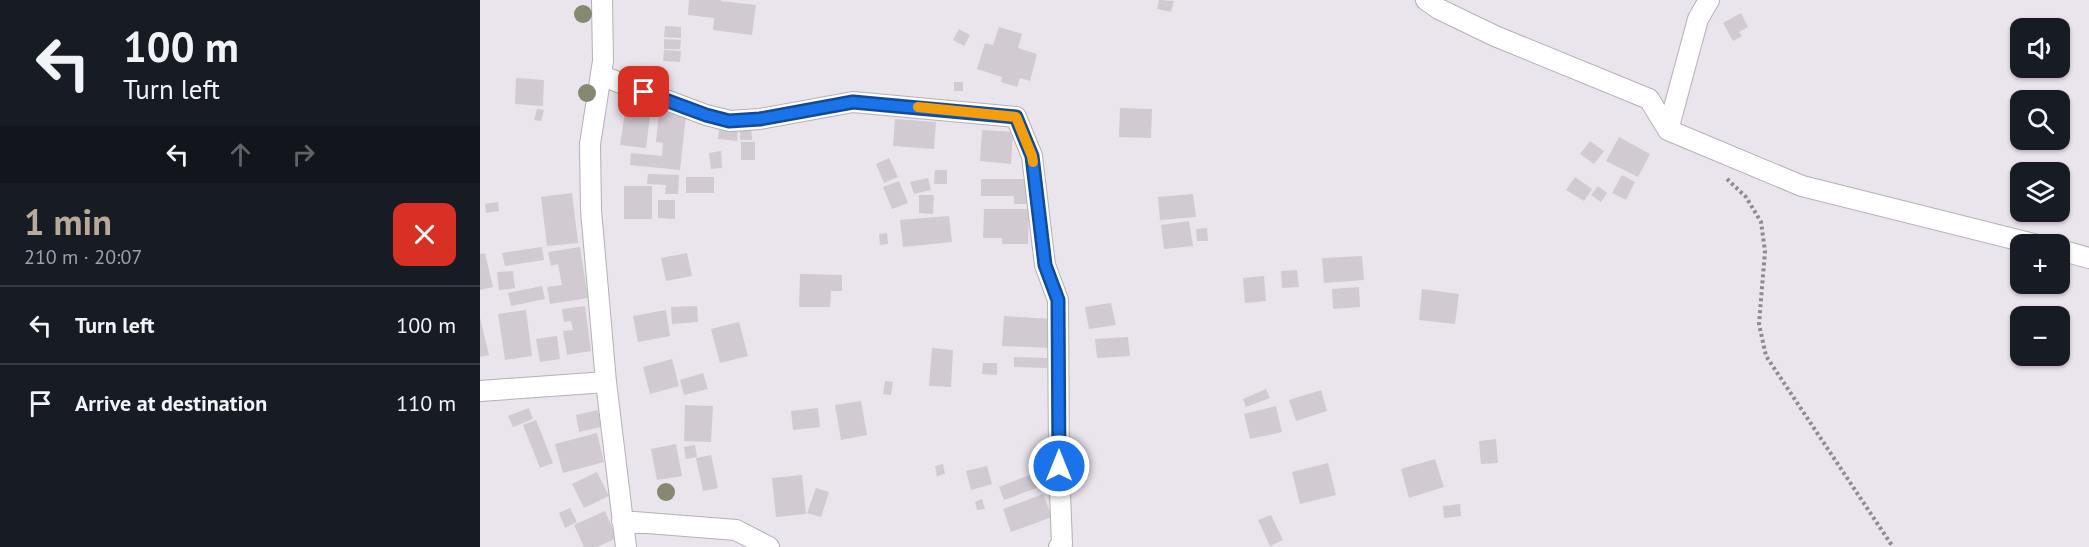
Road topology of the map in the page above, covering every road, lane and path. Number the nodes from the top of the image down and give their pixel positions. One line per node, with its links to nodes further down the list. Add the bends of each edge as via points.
1 (602, 0): 4 (street)
2 (1426, 0): 5 (street, via 1495,36 1649,99)
3 (1709, 0): 5 (street, via 1698,19)
4 (602, 76): 10 (street, via 590,144 591,210); 15 (street, via 729,121 853,102 1016,117 1032,156 1045,265 1058,300 1062,544)
5 (1668, 130): 7 (street, via 1802,186)
6 (1724, 176): 16 (path, via 1746,197 1761,222 1765,251 1758,324 1766,356)
7 (2010, 238)
8 (2070, 253): 9 (street)
9 (2089, 258)
10 (606, 382): 11 (street); 12 (street)
11 (480, 391)
12 (622, 521): 13 (street); 14 (street, via 736,530)
13 (626, 547)
14 (769, 547)
15 (1059, 547)
16 (1893, 547)

